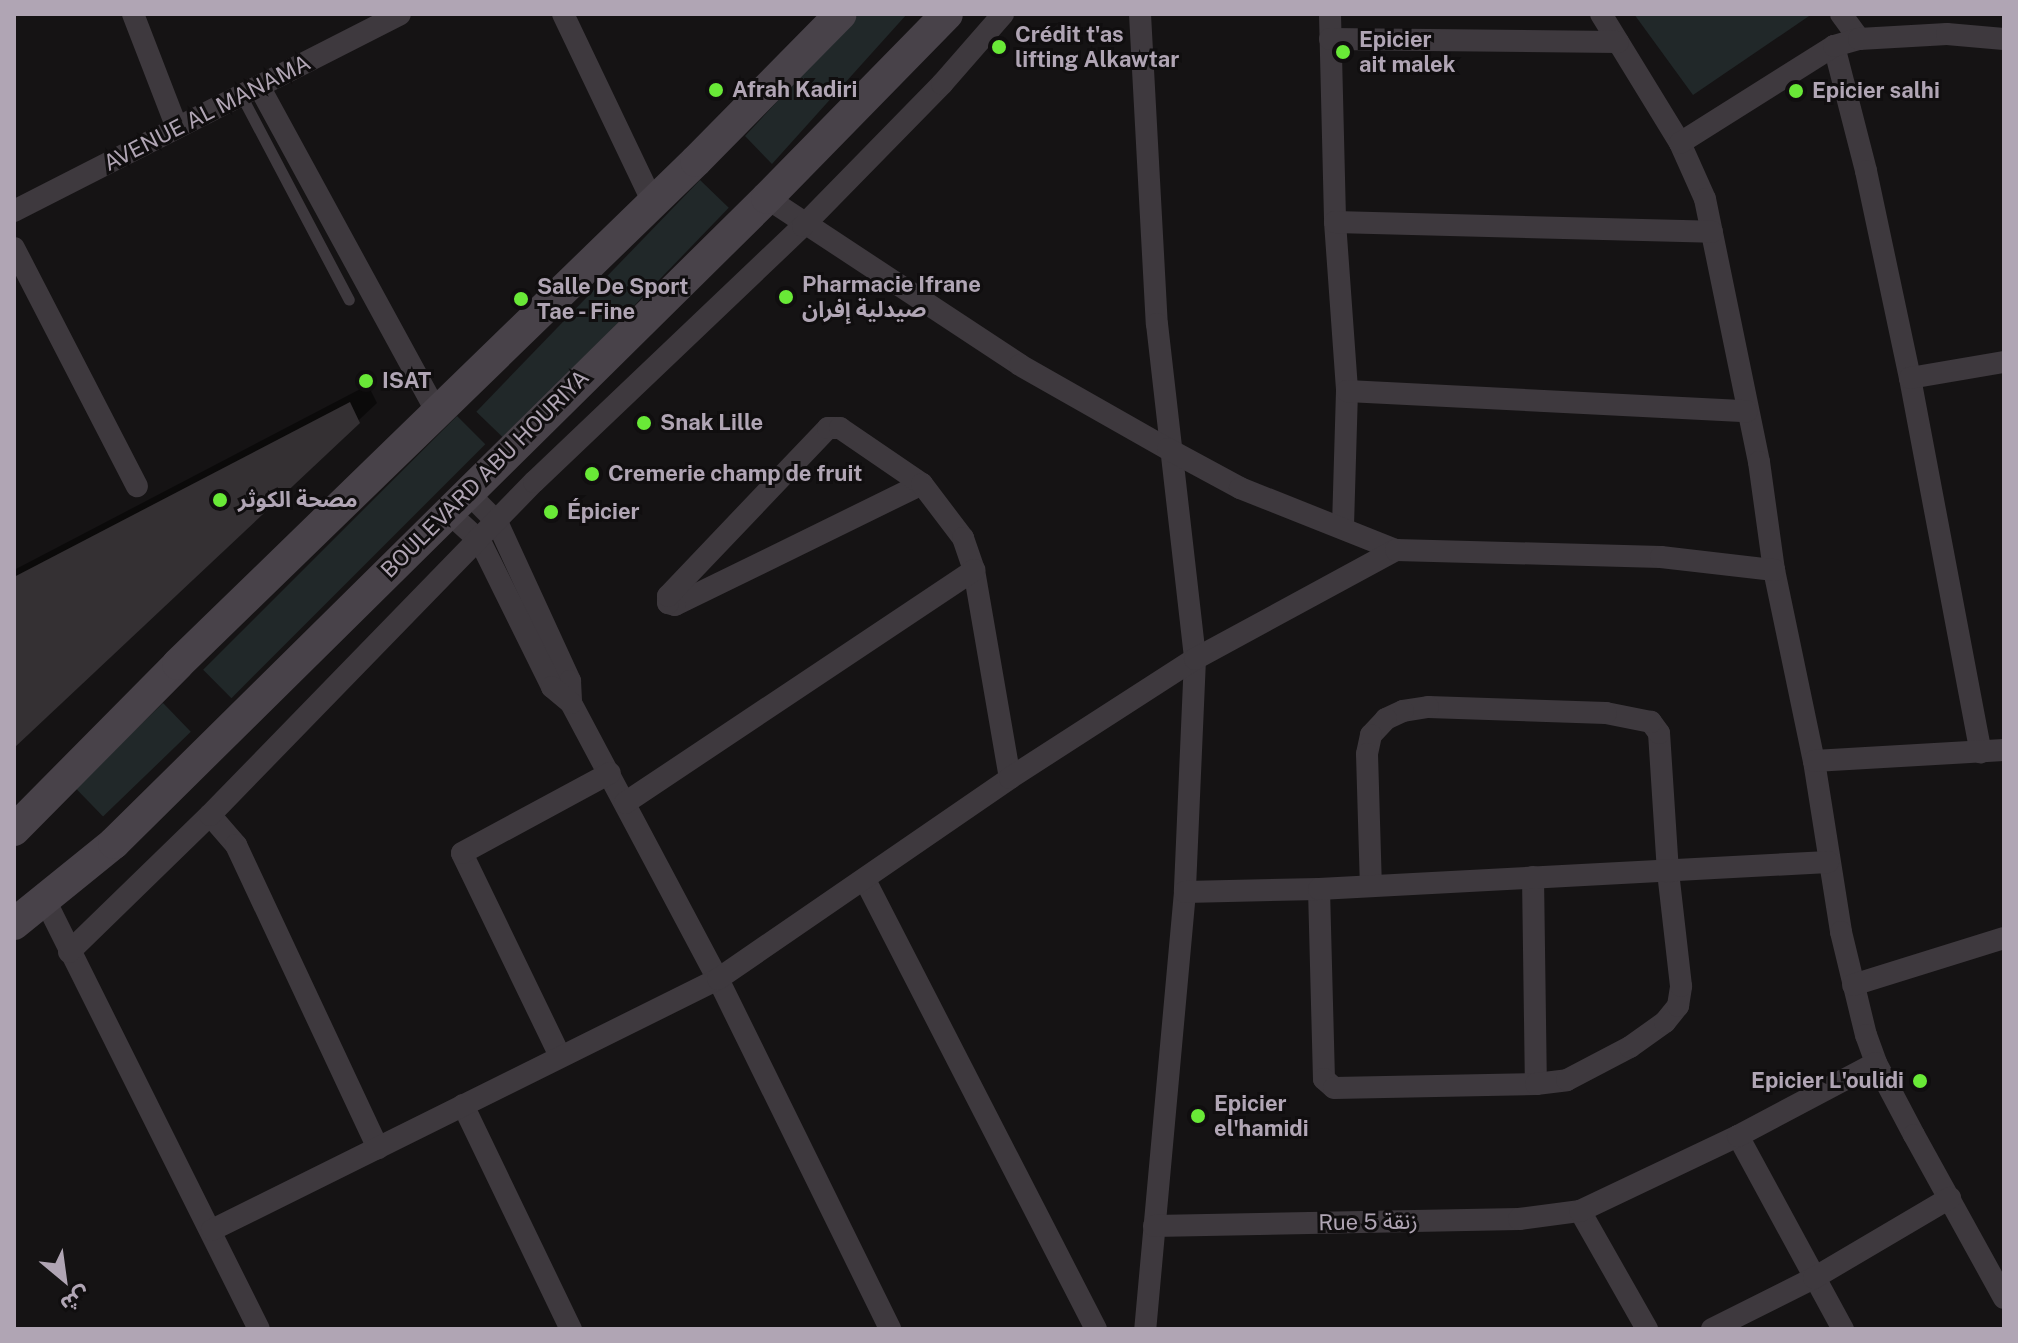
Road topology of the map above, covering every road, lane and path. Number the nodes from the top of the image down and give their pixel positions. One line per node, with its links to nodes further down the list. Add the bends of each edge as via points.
1 (133, 14): 18 (street)
2 (400, 14): 17 (street, AVENUE AL MANAMA)
3 (563, 14): 21 (street)
4 (841, 14): 21 (main road)
5 (947, 14): 20 (main road, BOULEVARD ABU HOURIYA)
6 (1003, 14): 24 (street)
7 (1140, 14): 33 (street)
8 (1330, 14): 12 (street)
9 (1601, 14): 15 (street)
10 (1841, 14): 13 (street)
11 (1943, 24): 13 (street); 14 (street)
12 (1330, 39): 15 (street); 23 (street)
13 (1859, 39): 16 (street)
14 (2004, 39)
15 (1618, 42): 19 (street)
16 (1834, 46): 19 (street); 29 (street)
17 (251, 92): 18 (street, AVENUE AL MANAMA); 27 (lane); 32 (street)
18 (177, 128): 22 (street, AVENUE AL MANAMA)
19 (1680, 143): 25 (street, via 1705,199)
20 (767, 198): 24 (street); 36 (main road, BOULEVARD ABU HOURIYA)
21 (652, 201): 32 (main road)
22 (14, 211)
23 (1335, 222): 25 (street); 30 (street)
24 (803, 226): 33 (street, via 1020,365); 37 (street)
25 (1712, 232): 31 (street)
26 (14, 248): 35 (street)
27 (349, 300)
28 (2004, 362): 29 (street)
29 (1910, 378): 46 (street)
30 (1347, 391): 31 (street); 38 (street)
31 (1747, 411): 42 (street)
32 (437, 413): 52 (main road)
33 (1168, 449): 38 (street, via 1240,488); 43 (street)
34 (922, 484): 34 (street, via 675,605 668,603 668,596 828,428 840,428); 41 (street, via 963,538)
35 (137, 486)
36 (457, 501): 37 (street); 39 (street); 60 (main road, BOULEVARD ABU HOURIYA, via 114,843)
37 (497, 522): 39 (street); 44 (street, via 570,681)
38 (1343, 527): 40 (street)
39 (480, 541): 44 (street, via 552,687); 51 (street)
40 (1396, 550): 42 (street, via 1661,557); 43 (street)
41 (974, 570): 49 (street); 50 (street)
42 (1774, 570): 47 (street)
43 (1195, 659): 49 (street); 59 (street)
44 (571, 703): 48 (street)
45 (2004, 750): 46 (street)
46 (1981, 752): 47 (street)
47 (1814, 761): 53 (street)
48 (610, 773): 50 (street); 66 (street, via 462,853)
49 (1010, 778): 56 (street)
50 (625, 803): 64 (street)
51 (210, 815): 63 (street); 71 (street, via 236,845)
52 (14, 830)
53 (1828, 862): 54 (street); 65 (street)
54 (1668, 872): 55 (street); 57 (street, via 1659,733 1651,722 1606,713 1428,707 1394,715 1371,735); 68 (street, via 1681,986 1674,1014 1591,1070)
55 (1533, 877): 57 (street); 68 (street)
56 (865, 880): 64 (street); 81 (street)
57 (1371, 885): 58 (street)
58 (1319, 889): 59 (street); 68 (street, via 1328,1085)
59 (1185, 892): 74 (street)
60 (45, 900): 61 (main road, BOULEVARD ABU HOURIYA); 63 (street)
61 (14, 924)
62 (2004, 938): 65 (street)
63 (69, 952): 75 (street)
64 (718, 979): 66 (street); 80 (street)
65 (1853, 985): 67 (street)
66 (560, 1056): 69 (street)
67 (1876, 1063): 70 (street, Rue 5 زنقة); 72 (street)
68 (1536, 1084)
69 (463, 1105): 71 (street); 79 (street)
70 (1738, 1136): 73 (street, Rue 5 زنقة); 76 (street)
71 (378, 1148): 75 (street)
72 (1950, 1198): 76 (street); 77 (street)
73 (1580, 1211): 74 (street, Rue 5 زنقة, via 1519,1219); 83 (street)
74 (1154, 1226): 82 (street)
75 (212, 1230): 78 (street)
76 (1814, 1278): 84 (street); 85 (street)
77 (2004, 1298)
78 (259, 1329)
79 (571, 1329)
80 (890, 1329)
81 (1096, 1329)
82 (1145, 1329)
83 (1647, 1329)
84 (1712, 1329)
85 (1843, 1329)

